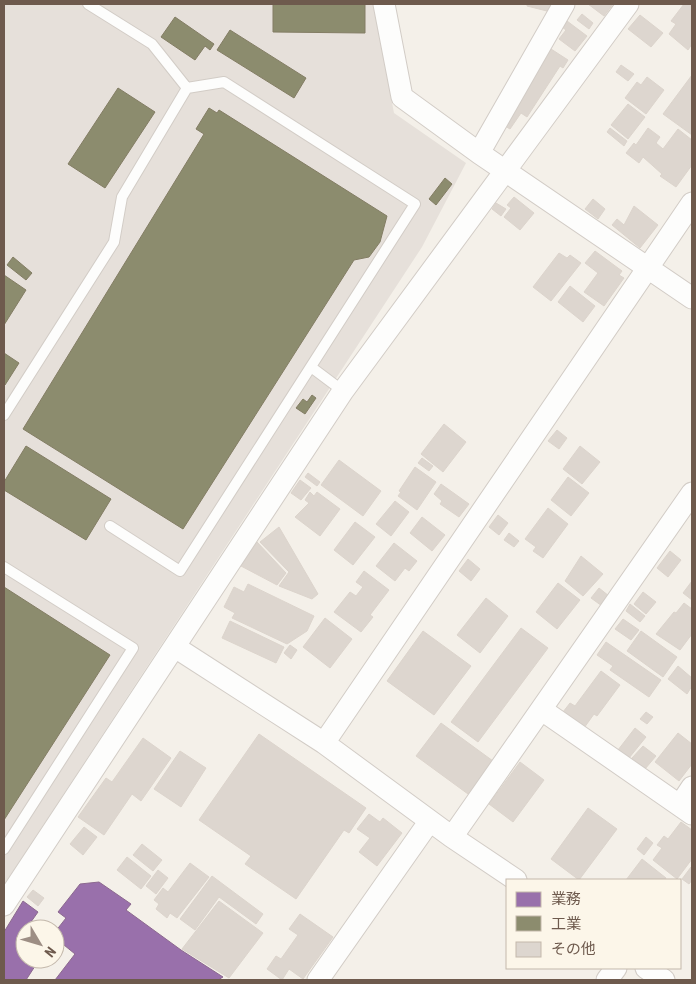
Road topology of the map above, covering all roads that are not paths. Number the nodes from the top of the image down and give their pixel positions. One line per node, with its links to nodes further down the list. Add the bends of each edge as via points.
1 (88, 4): 5 (lane, via 152,44)
2 (384, 4): 6 (street, via 402,97)
3 (564, 4): 6 (street)
4 (628, 4): 7 (street)
5 (187, 88): 11 (lane, via 224,82 415,204); 13 (lane, via 122,197 114,242)
6 (479, 153): 7 (street)
7 (505, 169): 9 (street); 12 (street)
8 (692, 203): 9 (street)
9 (648, 268): 10 (street); 19 (street)
10 (692, 298)
11 (312, 367): 12 (lane); 15 (lane, via 180,571)
12 (343, 391): 17 (street)
13 (4, 415)
14 (692, 493): 18 (street)
15 (110, 526)
16 (4, 567): 24 (lane, via 133,648)
17 (175, 647): 19 (street); 26 (street)
18 (542, 710): 21 (street); 23 (street)
19 (324, 743): 22 (street)
20 (692, 787): 21 (street)
21 (686, 810)
22 (429, 822): 23 (street); 29 (street)
23 (452, 837): 25 (street)
24 (4, 849)
25 (515, 879)
26 (4, 905)
27 (615, 969): 30 (street)
28 (648, 969): 31 (street)
29 (318, 980)
30 (607, 980)
31 (664, 980)

